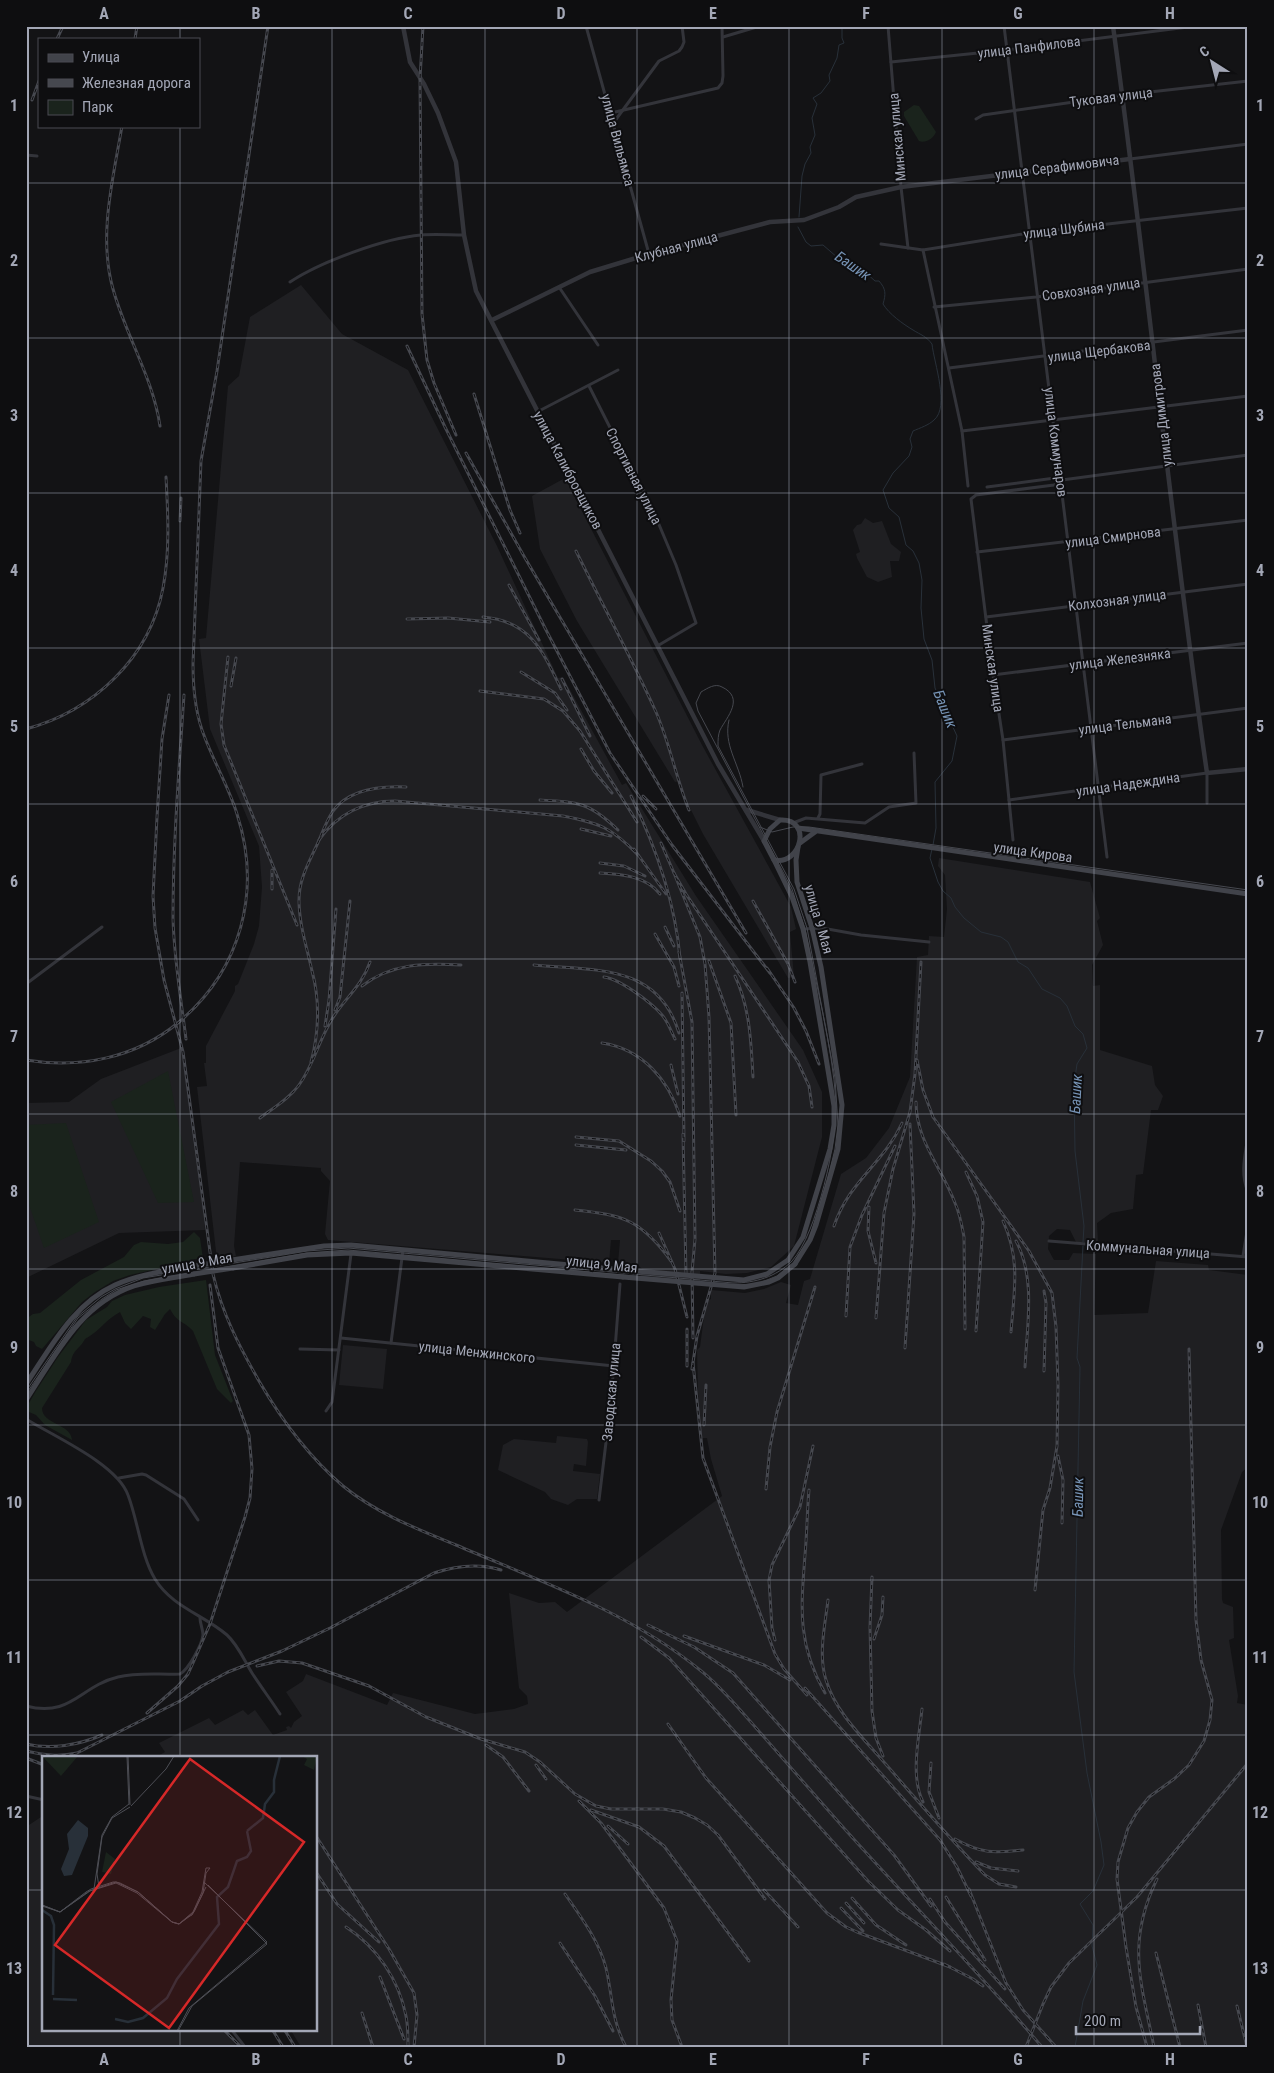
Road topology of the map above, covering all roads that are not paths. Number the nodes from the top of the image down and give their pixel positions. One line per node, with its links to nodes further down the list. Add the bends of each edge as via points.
1 (403, 26): 31 (street, улица Калибровщиков, via 410,62 438,113 456,162)
2 (586, 26): 18 (street, улица Вильямса)
3 (682, 26): 16 (street, via 684,42 679,51 659,61)
4 (722, 26): 10 (street)
5 (760, 26): 10 (street)
6 (888, 26): 13 (street, Минская улица)
7 (1004, 26): 12 (street, улица Коммунаров)
8 (1113, 26): 11 (street, улица Димитрова)
9 (1196, 26): 11 (street, улица Панфилова)
10 (723, 37): 16 (street, via 723,76 718,88)
11 (1114, 37): 12 (street, улица Панфилова); 15 (street, улица Димитрова)
12 (1007, 50): 13 (street, улица Панфилова); 17 (street, улица Коммунаров)
13 (891, 62): 26 (street, Минская улица)
14 (1248, 81): 15 (street, Туковая улица)
15 (1123, 95): 17 (street, Туковая улица); 24 (street, улица Димитрова)
16 (624, 110): 18 (street); 20 (street)
17 (1013, 112): 19 (street, Туковая улица, via 983,115); 25 (street, улица Коммунаров)
18 (611, 113): 20 (street, улица Вильямса)
19 (976, 119)
20 (614, 123): 35 (street, улица Вильямса)
21 (1248, 144): 24 (street, улица Серафимовича)
22 (26, 155): 23 (street)
23 (37, 156)
24 (1130, 159): 25 (street, улица Серафимовича); 29 (street, улица Димитрова)
25 (1022, 172): 26 (street, улица Серафимовича); 30 (street, улица Коммунаров)
26 (901, 187): 27 (street, улица Серафимовича); 33 (street, Минская улица)
27 (866, 194): 35 (street, Клубная улица, via 804,220 770,222)
28 (1248, 208): 29 (street, улица Шубина)
29 (1137, 220): 30 (street, улица Шубина); 38 (street, улица Димитрова)
30 (1029, 233): 34 (street, улица Шубина); 40 (street, улица Коммунаров)
31 (464, 235): 37 (street, via 421,235 386,242 342,257); 42 (street, улица Калибровщиков, via 476,291)
32 (880, 244): 33 (street, улица Шубина)
33 (908, 248): 34 (street, улица Шубина)
34 (923, 250): 41 (street)
35 (649, 254): 39 (street, Клубная улица, via 580,275)
36 (1248, 269): 38 (street, Совхозная улица)
37 (290, 282)
38 (1145, 282): 40 (street, Совхозная улица); 44 (street, улица Димитрова)
39 (559, 286): 42 (street, Клубная улица); 45 (street)
40 (1036, 297): 41 (street, Совхозная улица); 46 (street, улица Коммунаров)
41 (934, 307): 47 (street)
42 (492, 320): 52 (street, улица Калибровщиков)
43 (1248, 330): 44 (street, улица Щербакова)
44 (1152, 344): 46 (street, улица Щербакова); 51 (street, улица Димитрова)
45 (598, 345)
46 (1045, 358): 47 (street, улица Щербакова); 53 (street, улица Коммунаров)
47 (949, 368): 54 (street)
48 (618, 370): 49 (street)
49 (589, 386): 52 (street); 71 (street, Спортивная улица, via 648,496 696,623)
50 (1248, 396): 51 (street)
51 (1160, 405): 53 (street); 56 (street, улица Димитрова)
52 (537, 412): 71 (street, улица Калибровщиков)
53 (1053, 419): 54 (street); 57 (street, улица Коммунаров)
54 (962, 431): 59 (street)
55 (1248, 455): 56 (street)
56 (1166, 466): 57 (street); 63 (street, улица Димитрова)
57 (1062, 480): 58 (street, via 1054,478); 61 (street, via 1054,485); 64 (street, улица Коммунаров)
58 (1000, 485): 60 (street); 61 (street)
59 (968, 486)
60 (987, 487)
61 (1000, 492): 65 (street, Минская улица, via 973,497 970,502)
62 (1248, 520): 63 (street, улица Смирнова)
63 (1175, 529): 64 (street, улица Смирнова); 67 (street, улица Димитрова)
64 (1068, 542): 65 (street, улица Смирнова); 68 (street, улица Коммунаров)
65 (977, 552): 69 (street, Минская улица)
66 (1248, 584): 67 (street, Колхозная улица)
67 (1181, 592): 68 (street, Колхозная улица); 72 (street, улица Димитрова)
68 (1075, 605): 69 (street, Колхозная улица); 73 (street, улица Коммунаров)
69 (986, 617): 74 (street, Минская улица)
70 (1248, 643): 72 (street, улица Железняка)
71 (659, 645): 86 (street, улица Калибровщиков, via 718,764)
72 (1190, 650): 73 (street, улица Железняка); 76 (street, улица Димитрова)
73 (1082, 664): 74 (street, улица Железняка); 77 (street, улица Коммунаров)
74 (993, 675): 78 (street, Минская улица)
75 (1248, 708): 76 (street, улица Тельмана)
76 (1199, 714): 77 (street, улица Тельмана); 82 (street, улица Димитрова)
77 (1090, 728): 78 (street, улица Тельмана); 83 (street, улица Коммунаров)
78 (1003, 740): 84 (street, Минская улица)
79 (914, 753): 87 (street, via 916,803 889,807 865,823)
80 (862, 764): 87 (street, via 821,775)
81 (1248, 768): 82 (street, улица Надеждина)
82 (1207, 773): 83 (street, улица Надеждина); 85 (street, улица Димитрова)
83 (1098, 788): 84 (street, улица Надеждина); 95 (street, улица Коммунаров)
84 (1009, 800): 92 (street, Минская улица)
85 (1207, 803)
86 (747, 810): 88 (street); 93 (street, улица Калибровщиков)
87 (818, 818): 89 (street)
88 (780, 820): 89 (main road); 93 (main road)
89 (793, 823): 90 (main road)
90 (798, 828): 91 (main road, улица Кирова); 94 (main road)
91 (815, 832): 94 (main road); 97 (main road, улица Кирова)
92 (1013, 840)
93 (764, 841): 96 (main road)
94 (799, 845): 96 (main road, via 786,859); 99 (main road, улица 9 Мая, via 797,882)
95 (1107, 857)
96 (774, 860): 100 (main road, улица 9 Мая, via 792,897)
97 (1248, 894)
98 (102, 927): 102 (street)
99 (812, 928): 100 (street); 101 (street); 109 (main road, улица 9 Мая, bridge, via 840,1086 841,1125 838,1149 810,1240 794,1264 778,1278 744,1288)
100 (802, 929): 107 (main road, улица 9 Мая, bridge, via 831,1088 834,1125 804,1237 788,1260 767,1274 744,1280)
101 (928, 942)
102 (26, 984)
103 (1248, 1136): 104 (street, via 1242,1171)
104 (1248, 1192)
105 (1248, 1226): 110 (street)
106 (1049, 1241): 110 (street, Коммунальная улица)
107 (403, 1249): 109 (street); 117 (main road, улица 9 Мая, bridge, via 324,1246 131,1279 99,1294 74,1315)
108 (351, 1253): 109 (main road, улица 9 Мая); 112 (street); 118 (main road, улица 9 Мая, bridge, via 308,1255 194,1274 118,1293 90,1311 73,1330)
109 (403, 1257): 113 (street)
110 (1245, 1257)
111 (620, 1284): 116 (street, Заводская улица)
112 (341, 1338): 113 (street, улица Менжинского); 115 (street)
113 (391, 1343): 116 (street, улица Менжинского)
114 (300, 1349): 115 (street)
115 (339, 1350): 119 (street, via 332,1402)
116 (614, 1366): 122 (street, Заводская улица)
117 (26, 1384)
118 (26, 1400)
119 (326, 1411)
120 (26, 1419): 121 (street, via 107,1467)
121 (119, 1478): 123 (street, via 146,1475 184,1499); 124 (street, via 128,1493 155,1579 168,1596)
122 (599, 1500)
123 (198, 1520)
124 (200, 1618): 125 (street, via 203,1635 184,1672 120,1676 106,1680 65,1706 41,1710); 126 (street, via 227,1635 239,1649)
125 (26, 1706)
126 (280, 1714)
127 (26, 1796): 128 (street)
128 (42, 1800)
129 (232, 2030): 130 (street)
130 (245, 2047)

